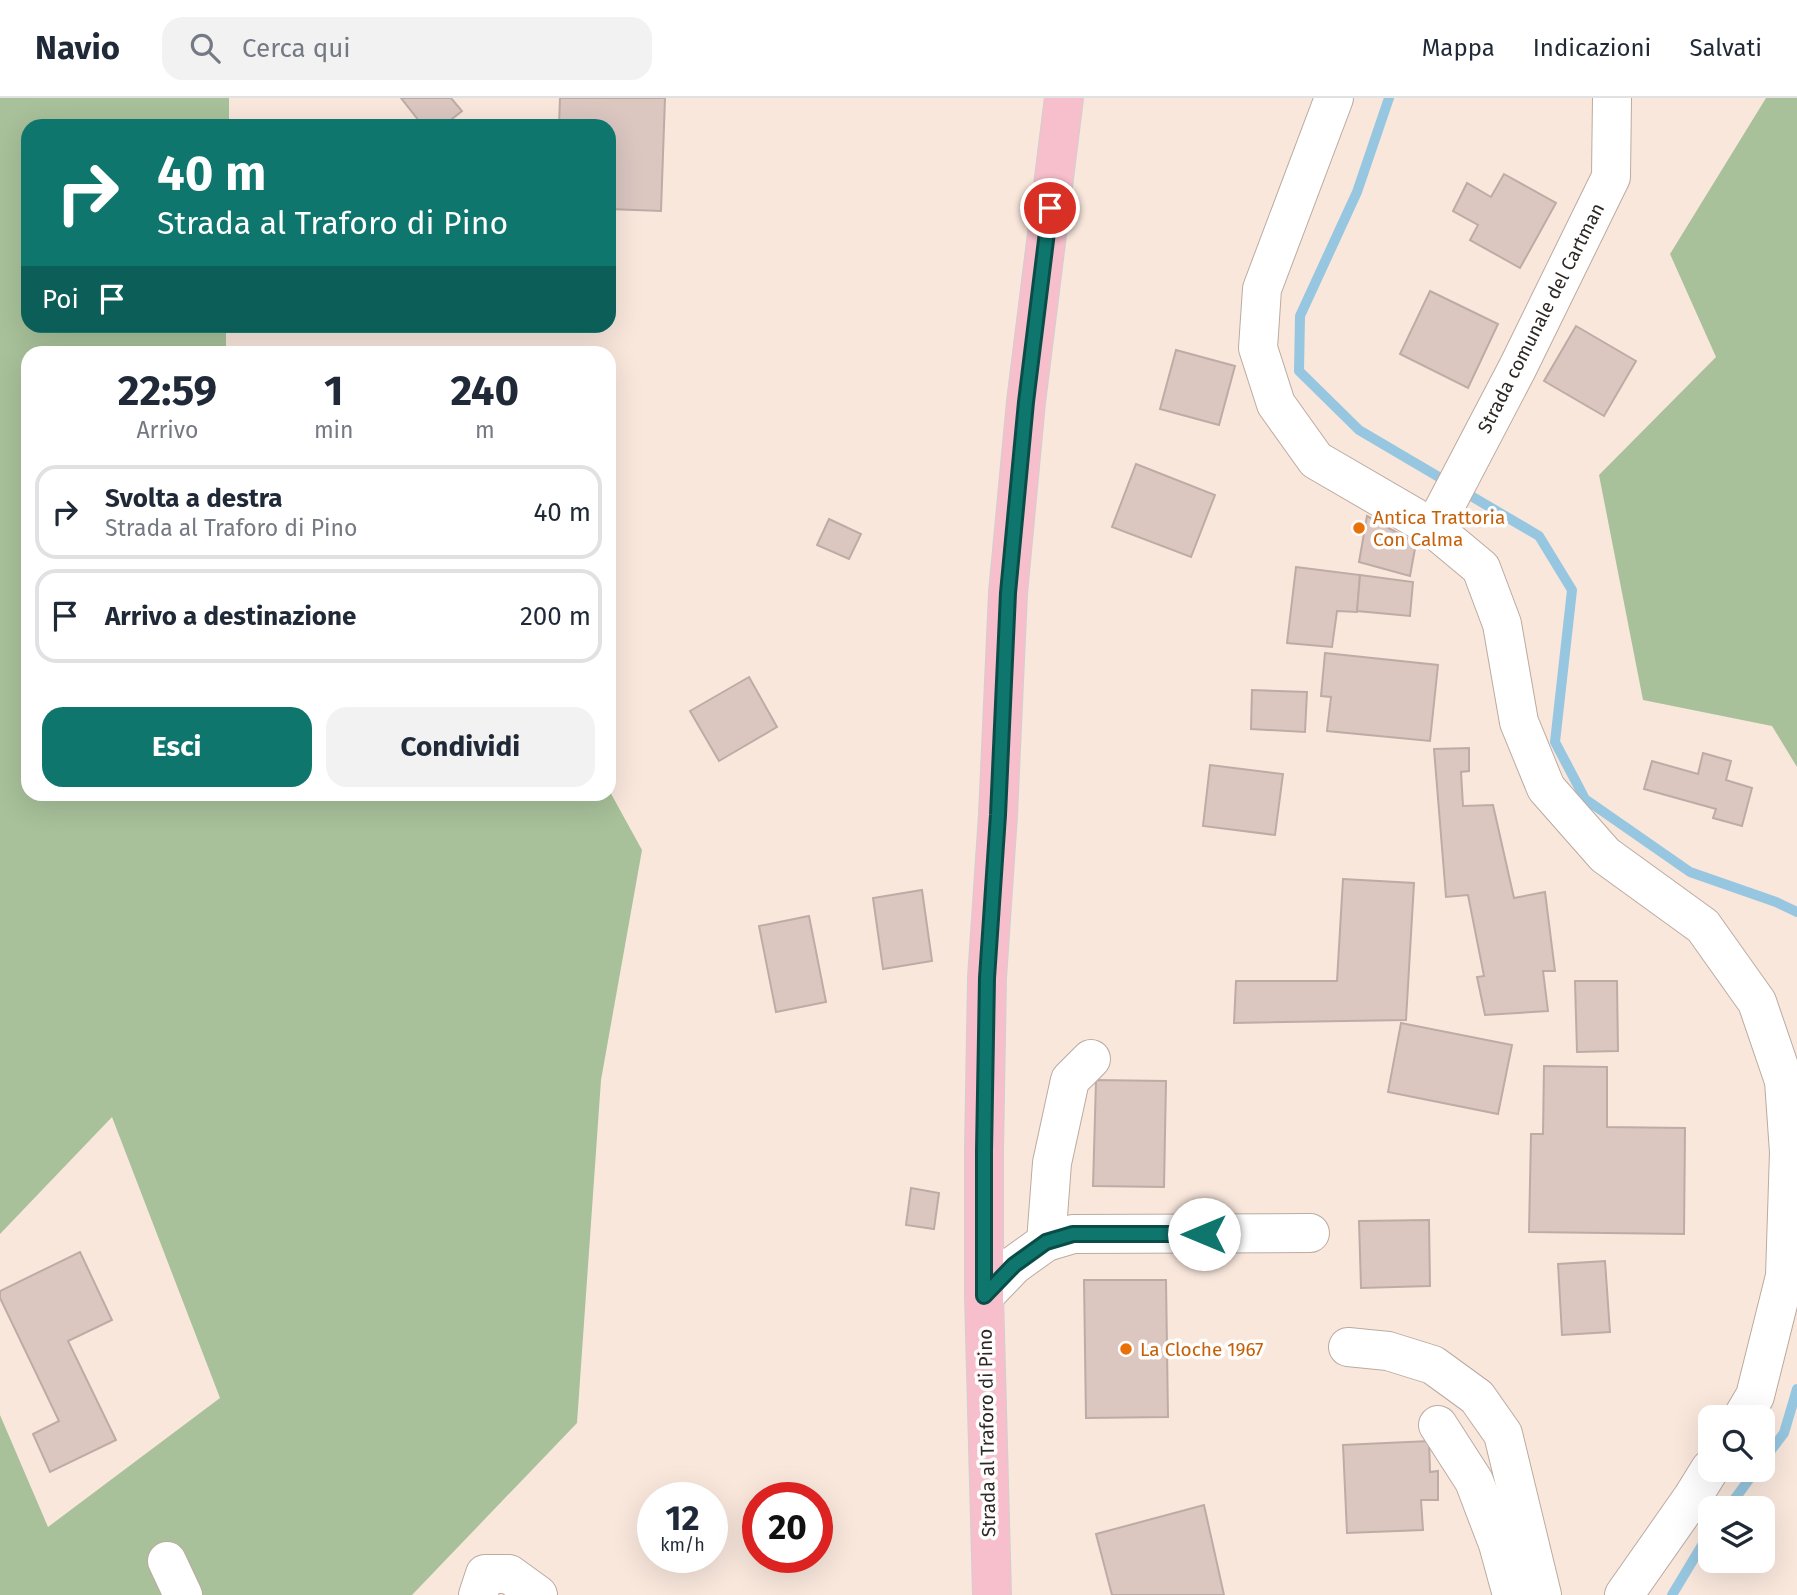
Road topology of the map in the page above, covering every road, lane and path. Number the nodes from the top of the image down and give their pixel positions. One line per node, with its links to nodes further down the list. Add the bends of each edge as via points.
1 (1064, 98): 8 (main road, Strada al Traforo di Pino, via 1026,402 1008,593 987,978)
2 (1334, 98): 4 (street, via 1262,289 1258,348 1276,404 1316,460)
3 (1612, 98): 4 (street, Strada comunale del Cartman, via 1611,177)
4 (1436, 523): 10 (street, via 1481,568 1502,624 1519,722 1546,788 1605,855 1703,926 1757,1002 1784,1081 1789,1152 1785,1276)
5 (1091, 1059): 7 (street, via 1070,1080 1052,1163)
6 (1310, 1233): 7 (street, via 1073,1234)
7 (1046, 1242): 8 (street, via 1014,1265)
8 (984, 1296): 17 (main road, Strada al Traforo di Pino)
9 (1348, 1347): 19 (street, via 1388,1351 1433,1365 1477,1398 1503,1434)
10 (1750, 1405)
11 (1438, 1425): 18 (street, via 1474,1481)
12 (1702, 1482): 20 (street)
13 (167, 1561): 15 (street)
14 (482, 1584): 16 (street, via 509,1574)
15 (183, 1595)
16 (538, 1595)
17 (992, 1595)
18 (1513, 1595)
19 (1542, 1595)
20 (1624, 1595)

